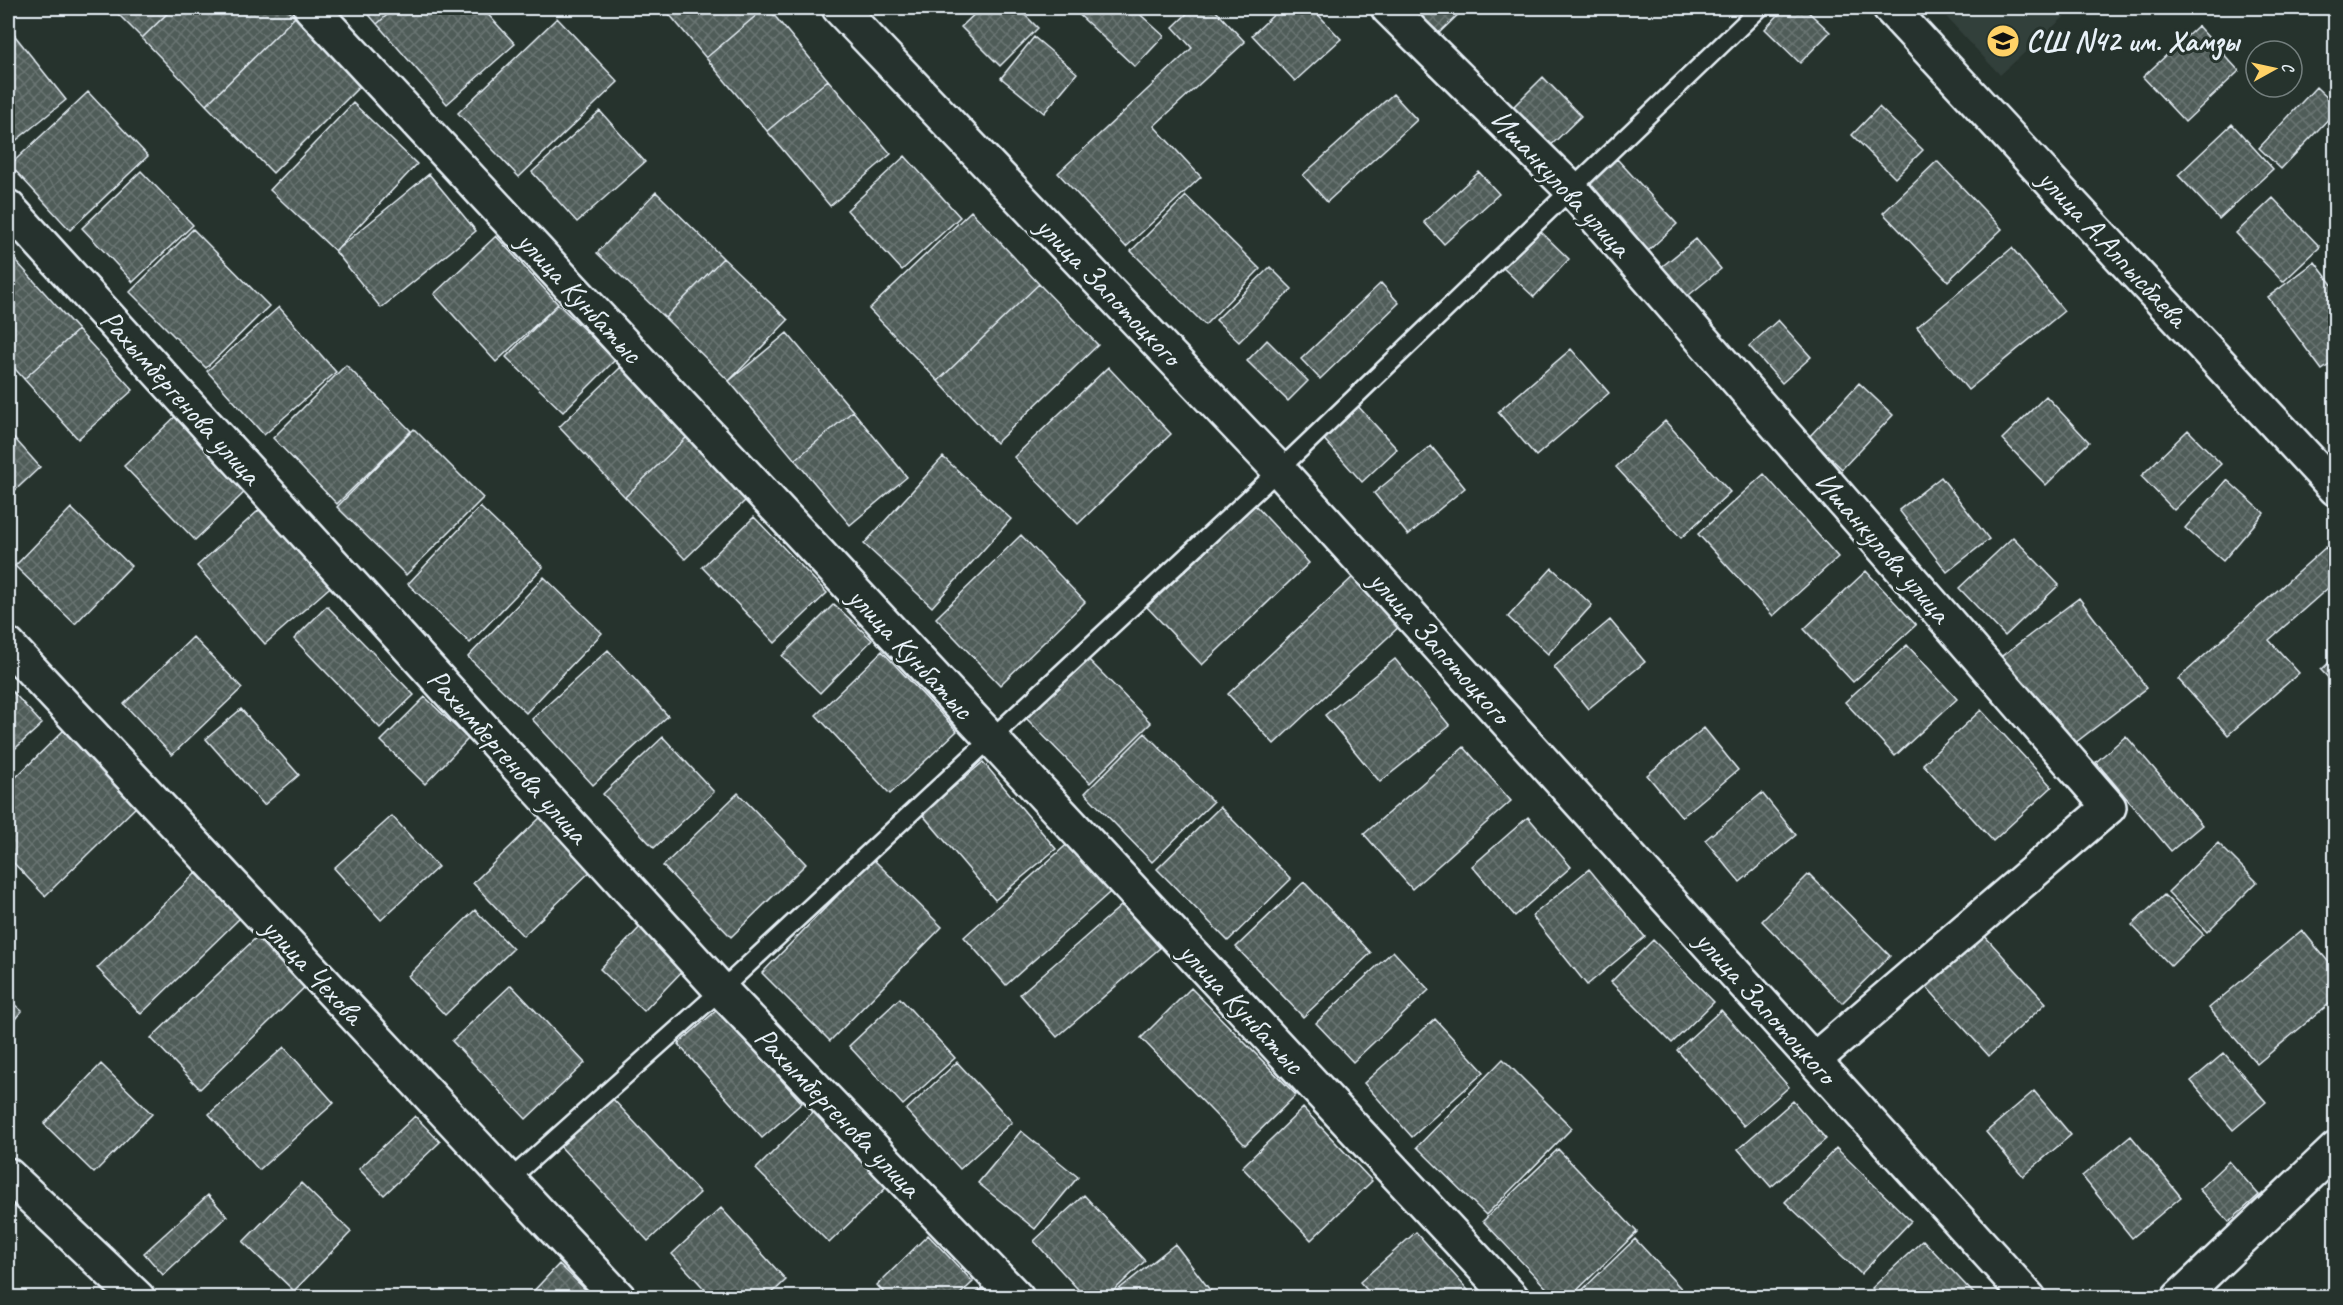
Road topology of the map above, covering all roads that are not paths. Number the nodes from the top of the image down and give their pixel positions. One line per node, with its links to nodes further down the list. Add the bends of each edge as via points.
1 (311, 8): 11 (street, улица Кунбатыс)
2 (839, 8): 8 (street, улица Запотоцкого)
3 (1388, 8): 6 (street, Ишанкулова улица)
4 (1760, 8): 6 (lane)
5 (1890, 8): 9 (street, улица А.Алпысбаева)
6 (1571, 189): 8 (lane); 13 (street, Ишанкулова улица, via 2109,807)
7 (8, 207): 12 (street, Рахымбергенова улица)
8 (1279, 470): 11 (lane); 13 (street, улица Запотоцкого)
9 (2336, 489)
10 (8, 645): 16 (street, улица Чехова)
11 (991, 738): 12 (lane); 20 (street, улица Кунбатыс)
12 (720, 990): 16 (lane); 19 (street, Рахымбергенова улица)
13 (1814, 1060): 21 (street, улица Запотоцкого)
14 (2336, 1149): 22 (street)
15 (8, 1175): 17 (street)
16 (509, 1180): 18 (street, улица Чехова)
17 (138, 1298)
18 (619, 1298)
19 (1017, 1298)
20 (1512, 1298)
21 (2029, 1298)
22 (2179, 1298)

